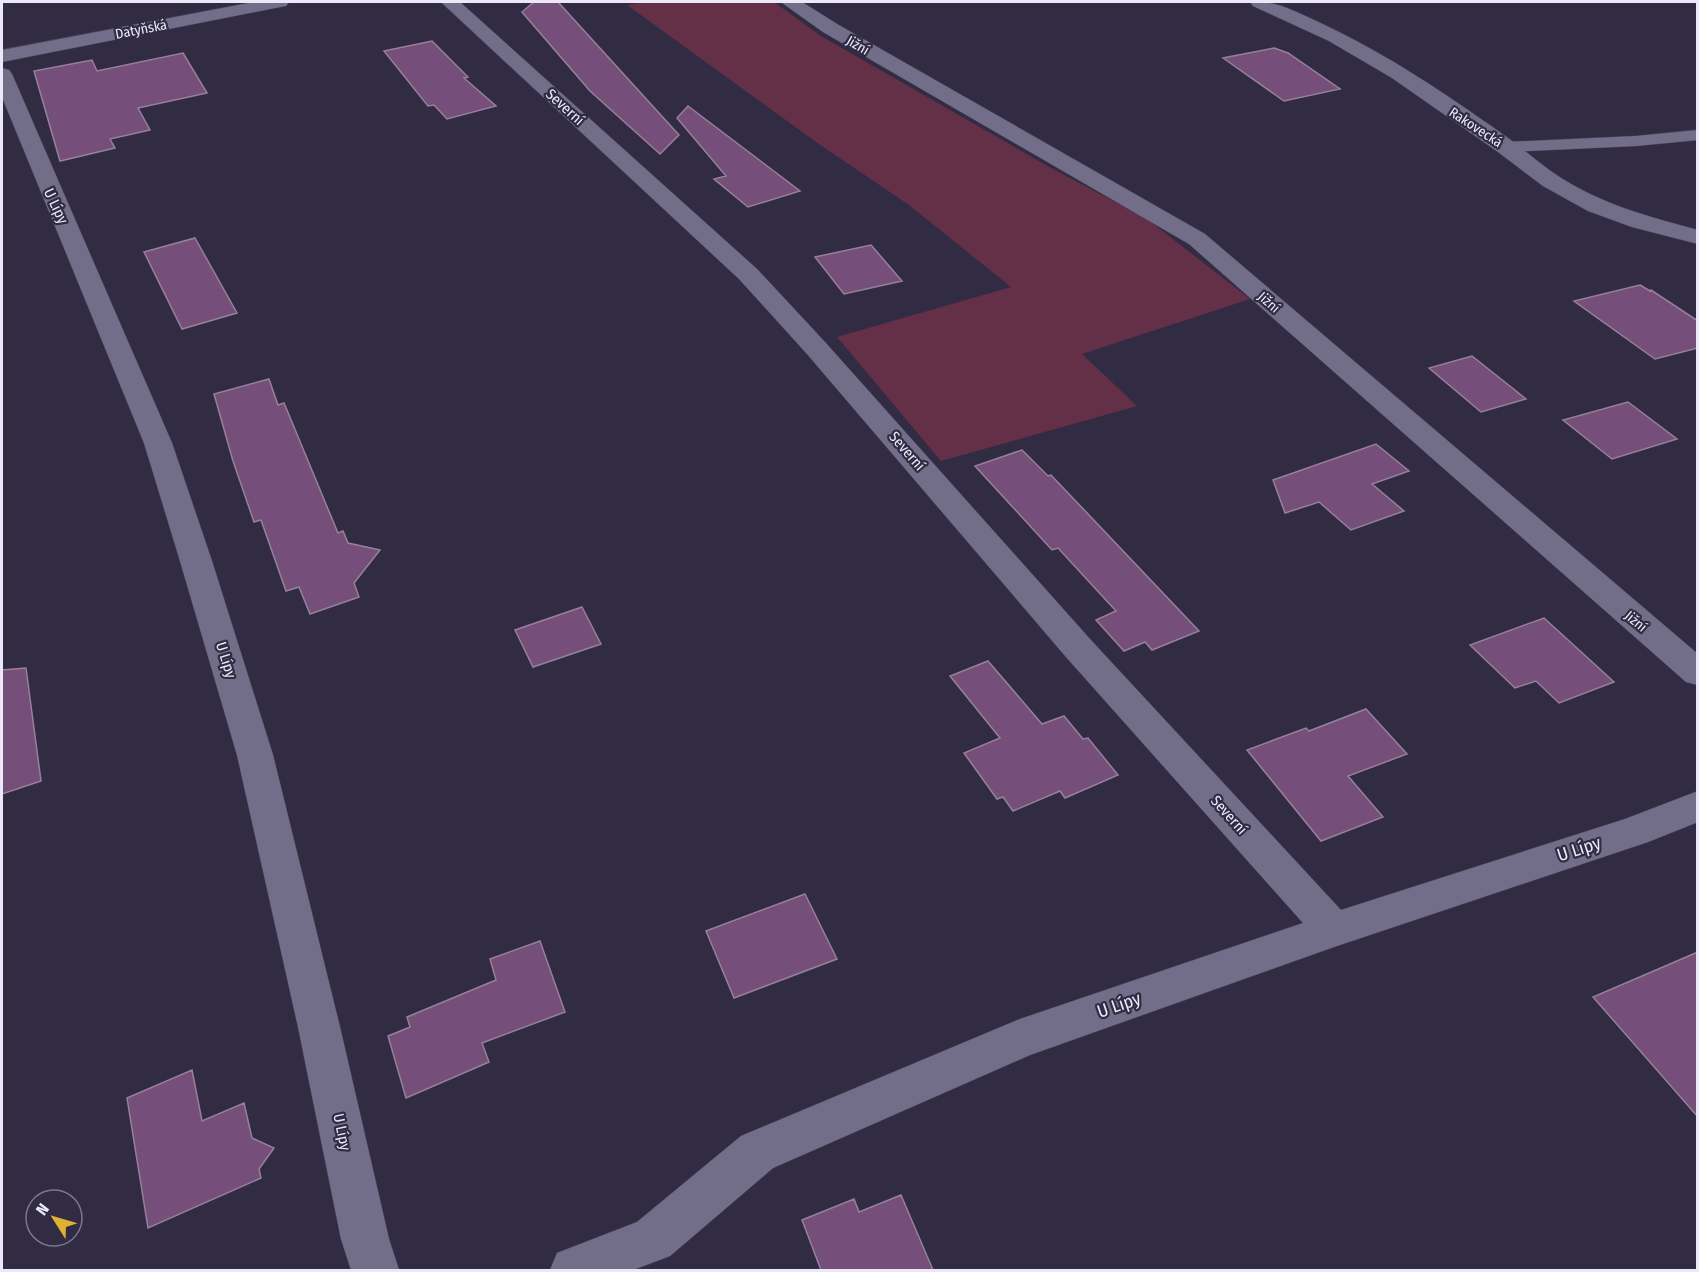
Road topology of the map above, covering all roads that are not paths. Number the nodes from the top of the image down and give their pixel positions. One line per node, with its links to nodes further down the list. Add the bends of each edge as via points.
1 (280, 2): 5 (street, Datyňská)
2 (450, 2): 14 (street, Severní, via 748,274 1078,648)
3 (790, 2): 12 (street, Jižní, via 1197,239)
4 (1259, 2): 8 (street, Rakovecká, via 1345,42)
5 (2, 56)
6 (2, 74): 15 (street, U Lípy, via 158,443 192,550 255,755)
7 (1698, 135): 8 (lane)
8 (1506, 147): 10 (street, Rakovecká, via 1551,181 1596,206)
9 (1698, 215): 10 (street)
10 (1628, 218): 11 (street, Rakovecká)
11 (1698, 237)
12 (1698, 673)
13 (1698, 806): 14 (street, U Lípy, via 1635,831)
14 (1334, 930): 16 (street, U Lípy, via 1020,1040 757,1152 653,1239)
15 (375, 1270)
16 (574, 1270)

